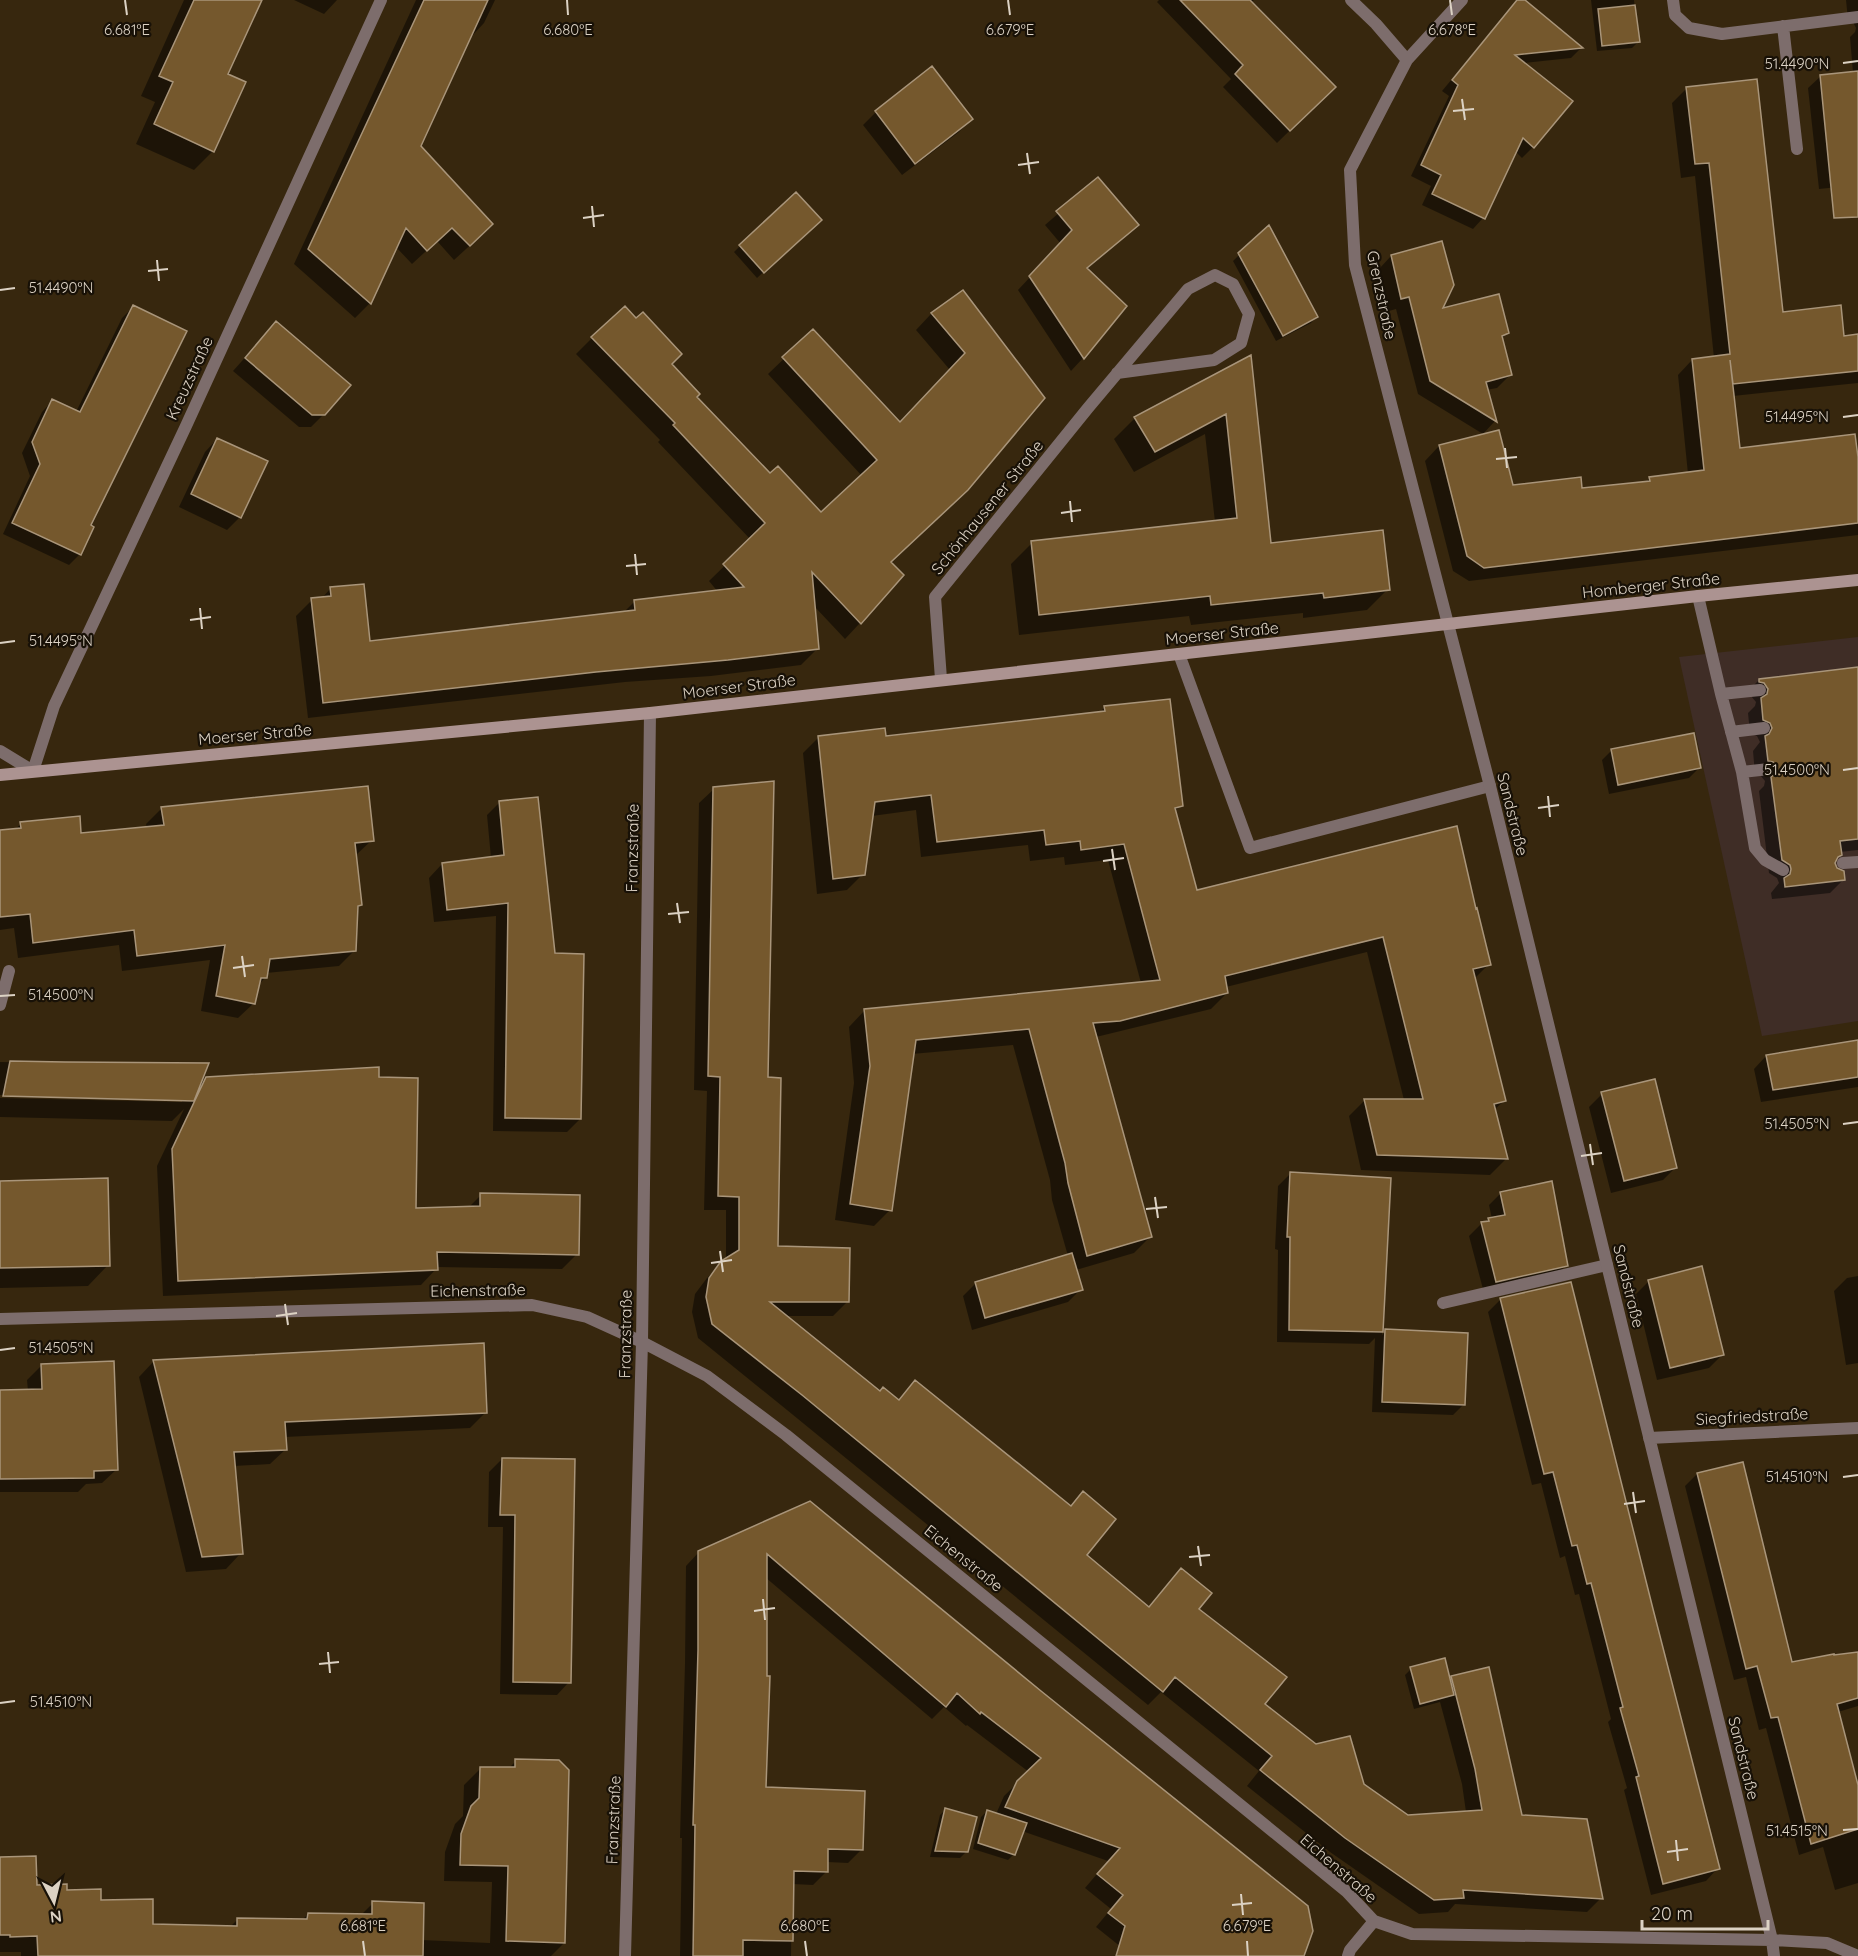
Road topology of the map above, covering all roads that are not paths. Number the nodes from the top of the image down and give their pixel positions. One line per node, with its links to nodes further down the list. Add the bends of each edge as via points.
1 (381, 0): 22 (street, Kreuzstraße, via 54,706)
2 (1351, 0): 7 (street)
3 (1462, 0): 7 (street, Grenzstraße)
4 (1673, 0): 6 (street, via 1675,15 1689,28 1722,34)
5 (1858, 17): 6 (street)
6 (1783, 26): 8 (street)
7 (1407, 60): 12 (street, Grenzstraße, via 1350,170 1355,265)
8 (1797, 149)
9 (1117, 373): 9 (street, Schönhausener Straße, via 1188,289 1215,275 1233,284 1249,314 1241,343 1214,360); 14 (street, Schönhausener Straße, via 935,597)
10 (1858, 580): 11 (main road, Homberger Straße)
11 (1698, 596): 12 (main road, Homberger Straße); 16 (street)
12 (1448, 624): 13 (main road, Moerser Straße); 25 (street, Sandstraße)
13 (1179, 654): 14 (main road, Moerser Straße); 25 (street, via 1250,848)
14 (941, 679): 17 (main road, Moerser Straße)
15 (1760, 690): 16 (street)
16 (1721, 694): 19 (street)
17 (650, 713): 22 (main road, Moerser Straße); 34 (street, Franzstraße)
18 (1764, 728): 19 (street)
19 (1731, 732): 23 (street)
20 (0, 751): 22 (street)
21 (1769, 769): 23 (street)
22 (33, 771): 24 (main road, Moerser Straße)
23 (1743, 772): 28 (street, via 1755,848 1765,860)
24 (0, 775)
25 (1490, 786): 31 (street, Sandstraße)
26 (1858, 862): 27 (street)
27 (1843, 863)
28 (1783, 870)
29 (9, 971): 30 (street)
30 (0, 1005)
31 (1606, 1265): 32 (street); 36 (street, Sandstraße)
32 (1443, 1303)
33 (0, 1319): 34 (street, Eichenstraße, via 532,1305 587,1317)
34 (642, 1342): 37 (street, Eichenstraße, via 707,1376 786,1435 1346,1892); 39 (street, Franzstraße)
35 (1858, 1428): 36 (street, Siegfriedstraße)
36 (1648, 1438): 38 (street, Sandstraße)
37 (1374, 1921): 38 (street, Eichenstraße, via 1412,1934); 40 (street)
38 (1772, 1940): 41 (street, Sandstraße); 42 (street, Eichenstraße, via 1827,1943)
39 (625, 1956)
40 (1348, 1956)
41 (1774, 1956)
42 (1858, 1956)

